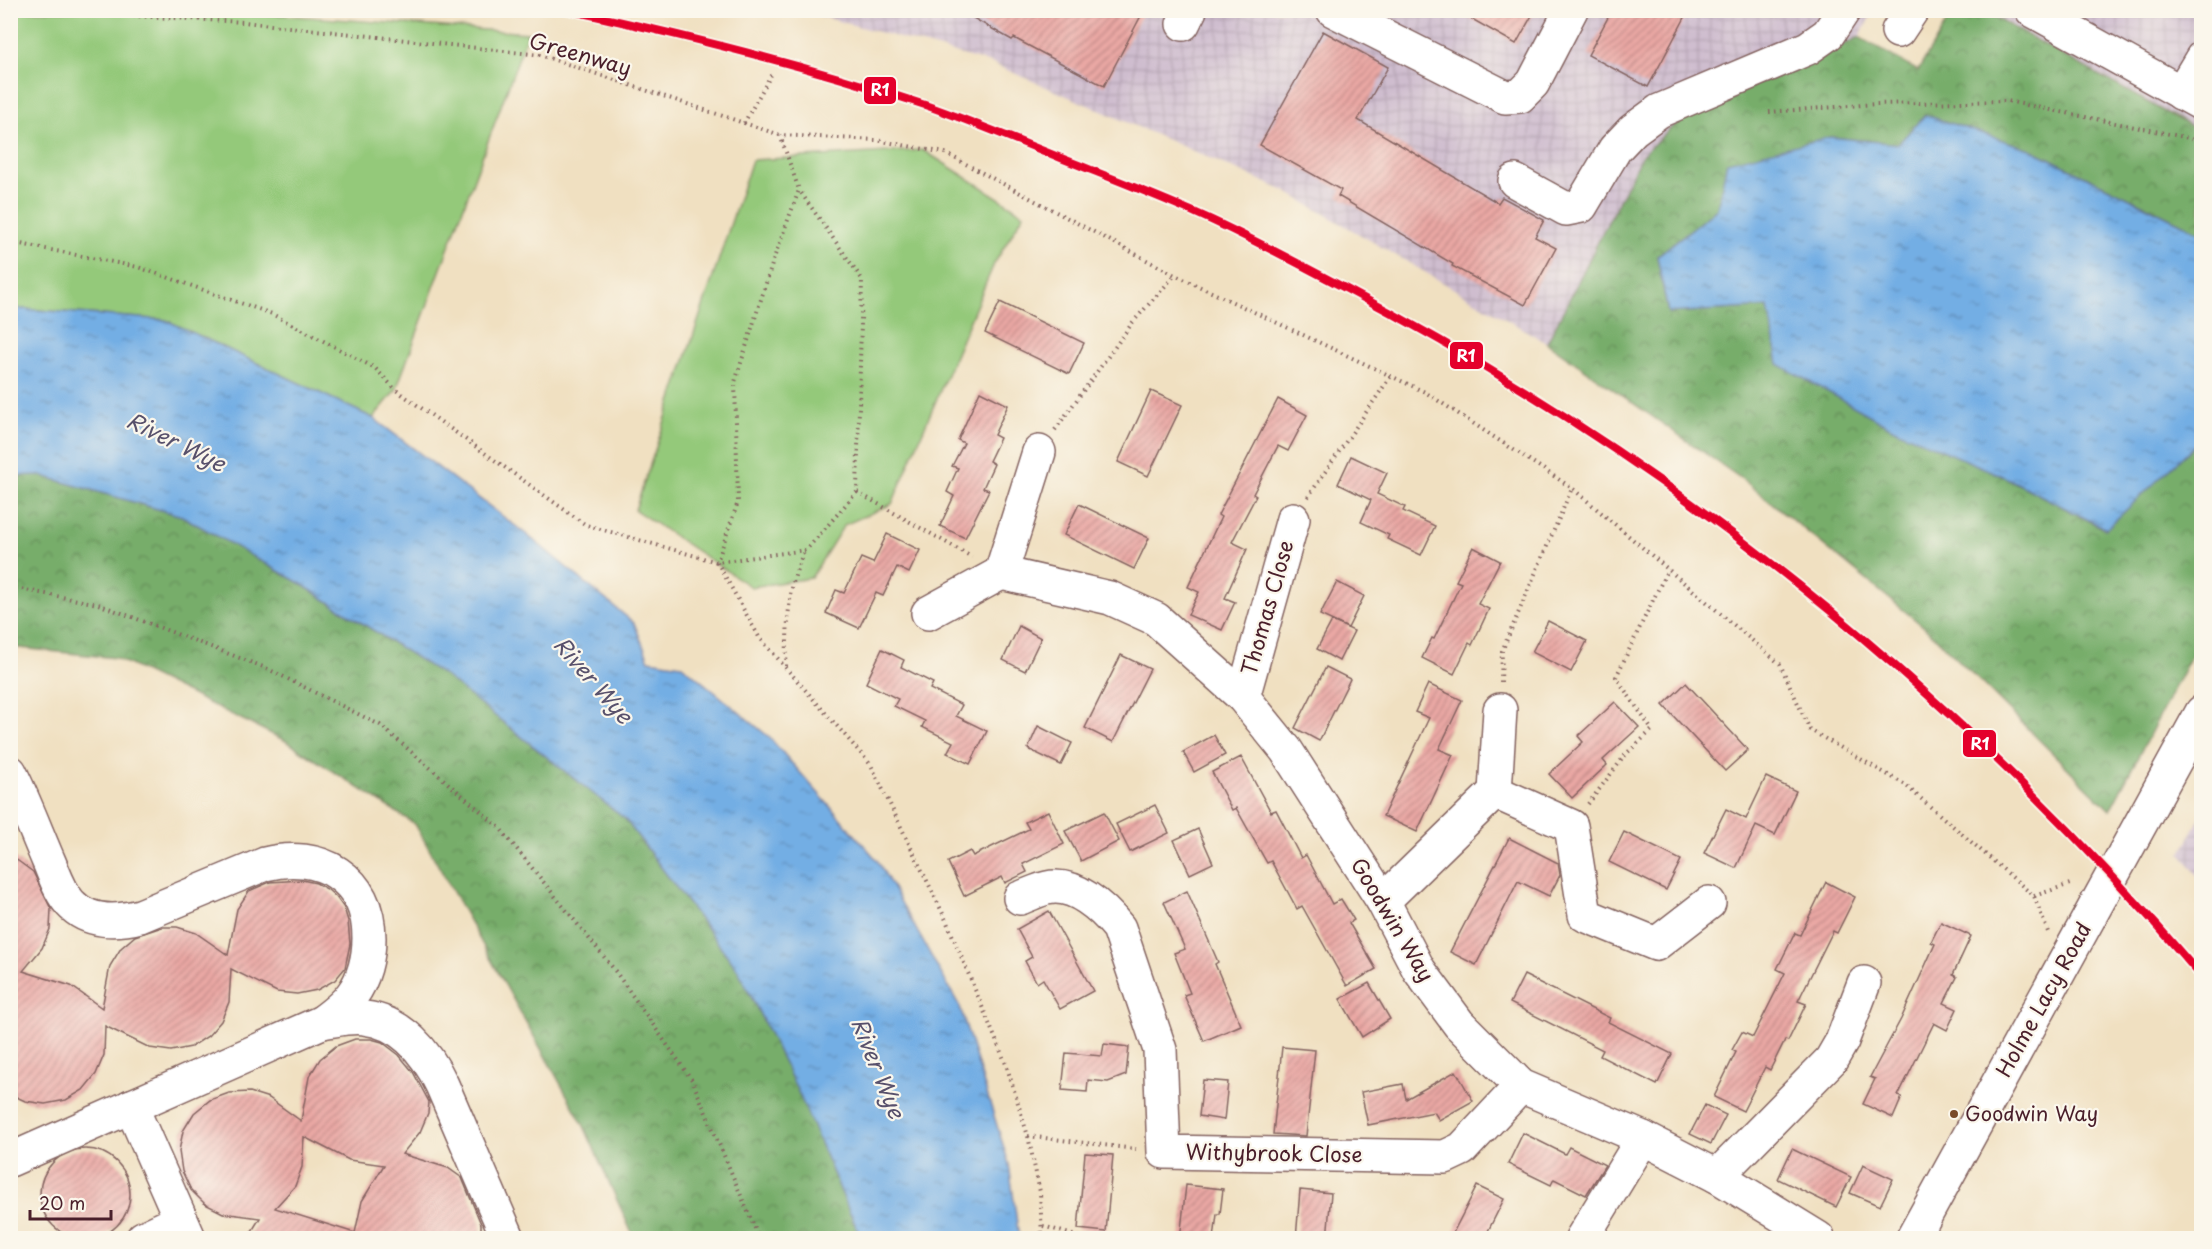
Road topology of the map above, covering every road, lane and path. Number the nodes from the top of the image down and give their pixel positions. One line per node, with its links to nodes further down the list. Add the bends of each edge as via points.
1 (25, 10): 10 (path, Greenway, via 244,22 540,55)
2 (1333, 10): 3 (street, via 1505,97 1520,96 1533,83)
3 (1571, 10)
4 (1844, 10): 13 (street, via 1828,34 1808,48 1659,111 1633,130 1615,149 1581,206 1566,209)
5 (2032, 10): 8 (street)
6 (2202, 58): 8 (street)
7 (771, 75): 10 (path)
8 (2191, 98)
9 (1769, 112): 12 (path, via 1876,104 2007,101 2189,138)
10 (744, 123): 11 (path, Greenway)
11 (780, 135): 14 (path); 16 (path, Greenway, via 876,140 945,153)
12 (2202, 144)
13 (1515, 181)
14 (799, 190): 20 (path, via 862,279); 23 (path, via 735,382 738,502)
15 (10, 242): 23 (path, via 138,267 272,314 375,368 396,390 586,525)
16 (1175, 275): 17 (path, Greenway); 18 (path, via 1133,322)
17 (1391, 376): 19 (path, Greenway, via 1425,392); 21 (path)
18 (1039, 452): 25 (street)
19 (1572, 488): 24 (path, Greenway); 30 (path, via 1502,651)
20 (857, 492): 22 (path); 25 (path)
21 (1293, 519): 29 (street, Thomas Close)
22 (806, 550): 23 (path); 28 (path, via 789,599)
23 (717, 562): 28 (path, via 759,637)
24 (1668, 569): 34 (path, via 1616,677 1652,730 1626,754); 38 (path, Greenway, via 1780,664 1810,730 1904,784 2034,896)
25 (1001, 573): 27 (street); 29 (street, Goodwin Way, via 1110,598 1156,619)
26 (10, 587): 52 (path, via 98,604 266,668 380,725 499,827 613,968 692,1080)
27 (928, 613)
28 (786, 666): 43 (path, via 871,765 959,950 1006,1064)
29 (1243, 697): 36 (street, Goodwin Way, via 1286,750)
30 (1500, 710): 33 (street)
31 (2202, 712): 57 (street, Holme Lacy Road)
32 (10, 772): 40 (street, via 58,884 71,904 87,915 108,921 140,916 282,860 322,866 342,875 356,889 365,907 369,952 354,993)
33 (1495, 792): 34 (street); 36 (street)
34 (1571, 826): 37 (street, via 1585,915 1656,944)
35 (1020, 898): 45 (street, Withybrook Close, via 1060,887 1088,898 1119,927 1160,1050)
36 (1383, 901): 41 (street, Goodwin Way, via 1419,970 1452,1015)
37 (1709, 903)
38 (2049, 935)
39 (1864, 983): 47 (street, via 1831,1060)
40 (322, 1022): 42 (street); 51 (street, via 365,1018 410,1038 433,1065)
41 (1521, 1086): 44 (street, Goodwin Way); 45 (street, Withybrook Close, via 1462,1149 1445,1157)
42 (131, 1106): 46 (street); 49 (street)
43 (1028, 1136): 45 (path); 48 (path)
44 (1643, 1137): 47 (street, Goodwin Way); 55 (street)
45 (1164, 1152)
46 (10, 1160)
47 (1716, 1176): 56 (street, Goodwin Way)
48 (1043, 1226): 53 (path); 54 (path)
49 (185, 1229): 50 (street)
50 (143, 1239)
51 (508, 1239)
52 (759, 1239)
53 (1042, 1239)
54 (1083, 1239)
55 (1582, 1239)
56 (1818, 1239)
57 (1913, 1239)

